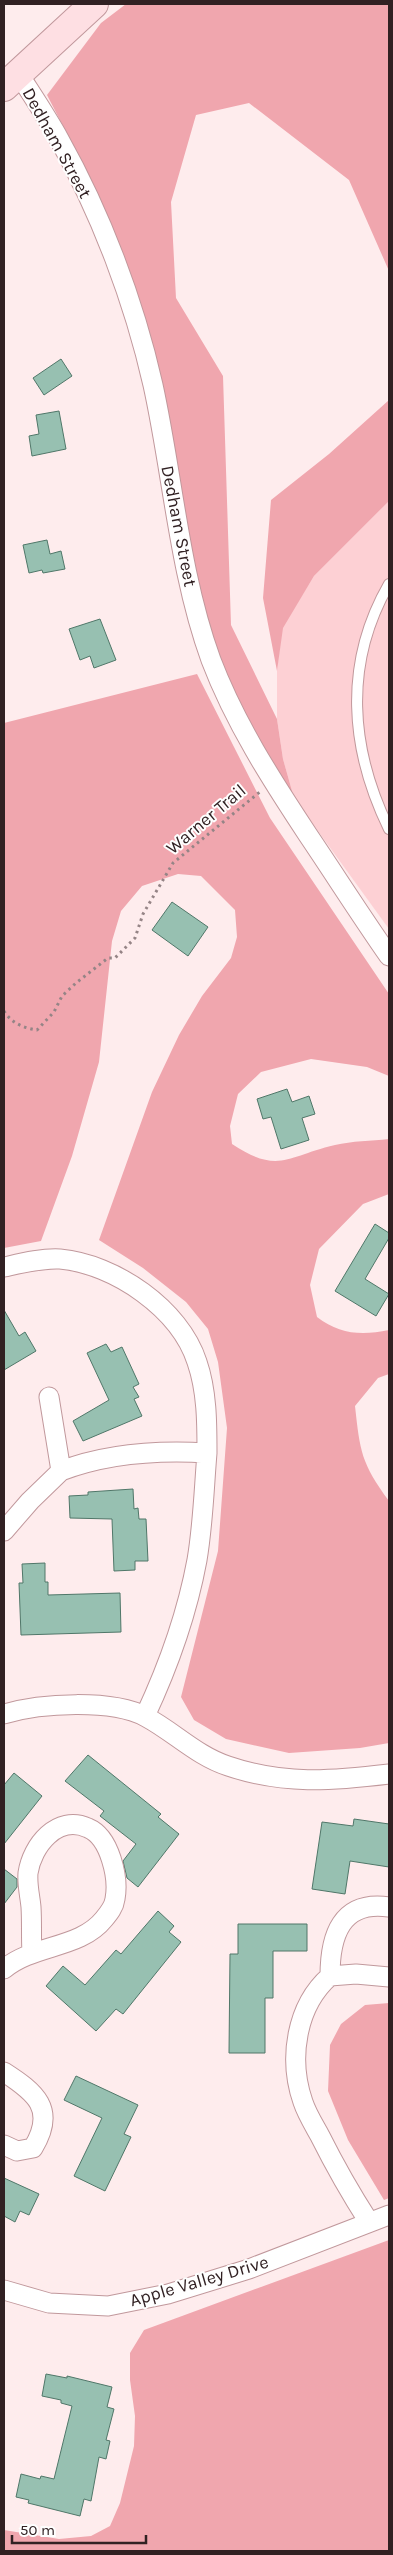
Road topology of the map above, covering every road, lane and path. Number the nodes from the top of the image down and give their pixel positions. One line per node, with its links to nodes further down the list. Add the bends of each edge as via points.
1 (94, 4): 2 (main road)
2 (11, 80): 4 (street, Dedham Street, via 59,138 79,176 119,273 142,340 152,383 171,497 199,623 229,703)
3 (389, 584): 5 (lane, via 375,610 364,643 357,729 371,790)
4 (272, 780): 6 (street, Dedham Street); 7 (path, Warner Trail, via 173,863 143,914 135,938 115,958 108,958 62,996 54,1012 37,1030 22,1028)
5 (389, 829)
6 (389, 956)
7 (4, 1011)
8 (4, 1268): 10 (street, via 44,1260 71,1261 129,1283 164,1310 179,1325 197,1361 204,1395)
9 (49, 1398): 11 (street)
10 (207, 1453): 11 (street, via 132,1454); 14 (street, via 201,1528 190,1591 169,1657)
11 (61, 1471): 12 (street)
12 (4, 1531)
13 (4, 1714): 14 (street, via 43,1707 75,1706 118,1708)
14 (145, 1716): 15 (street, via 188,1746 226,1766 260,1775 296,1781 330,1781)
15 (389, 1774)
16 (389, 1907): 19 (street, via 366,1908 344,1920 334,1936)
17 (32, 1953): 17 (street, via 81,1938 104,1919 114,1903 111,1862 101,1839 88,1828 65,1825 47,1836 35,1851 28,1882); 18 (street)
18 (4, 1969)
19 (330, 1976): 20 (street); 24 (street, via 313,1993 301,2022 297,2036 297,2082 303,2104 344,2184)
20 (389, 1977)
21 (4, 2072): 22 (street, via 36,2096 42,2122 42,2133 33,2148 18,2151)
22 (4, 2145)
23 (389, 2215): 24 (street, Apple Valley Drive)
24 (369, 2222): 25 (street, Apple Valley Drive, via 249,2269 168,2294 108,2306 49,2303)
25 (4, 2290)

